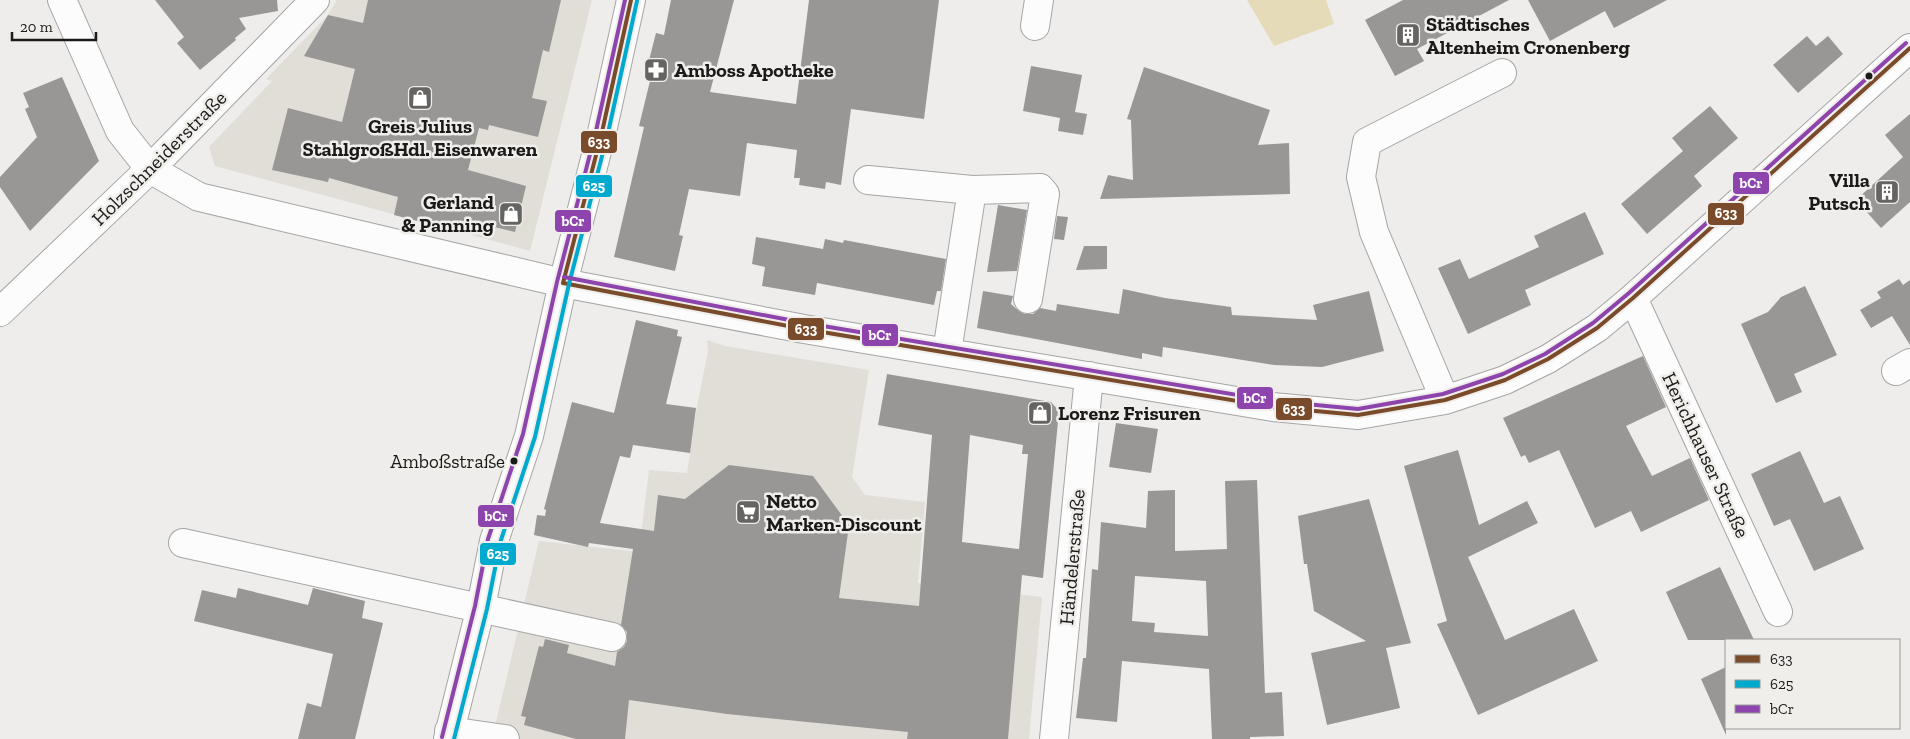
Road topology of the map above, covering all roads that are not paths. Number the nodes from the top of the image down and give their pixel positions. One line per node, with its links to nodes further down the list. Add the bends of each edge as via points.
1 (62, 0): 8 (street, via 120,131)
2 (315, 0): 8 (street, Holzschneiderstraße)
3 (631, 0): 11 (street, via 602,132)
4 (1039, 0): 5 (street)
5 (1035, 26)
6 (1910, 48): 12 (street)
7 (1502, 73): 17 (street, via 1368,142 1361,177 1374,232)
8 (150, 169): 11 (street, via 198,197); 14 (street, Holzschneiderstraße)
9 (868, 180): 10 (street)
10 (972, 190): 13 (street, via 1040,188 1045,194); 15 (street)
11 (563, 283): 15 (street, via 804,329); 19 (street, via 529,436 494,541)
12 (1632, 298): 17 (street, via 1597,328 1548,359 1505,380); 20 (street, Herichhauser Straße)
13 (1028, 299)
14 (0, 312)
15 (947, 352): 16 (street)
16 (1089, 376): 17 (street, via 1273,407 1358,415); 24 (street, Händelerstraße)
17 (1445, 400)
18 (183, 543): 19 (street)
19 (480, 607): 21 (street); 22 (street)
20 (1778, 612)
21 (612, 637)
22 (449, 735): 23 (street)
23 (505, 739)
24 (1054, 739)

